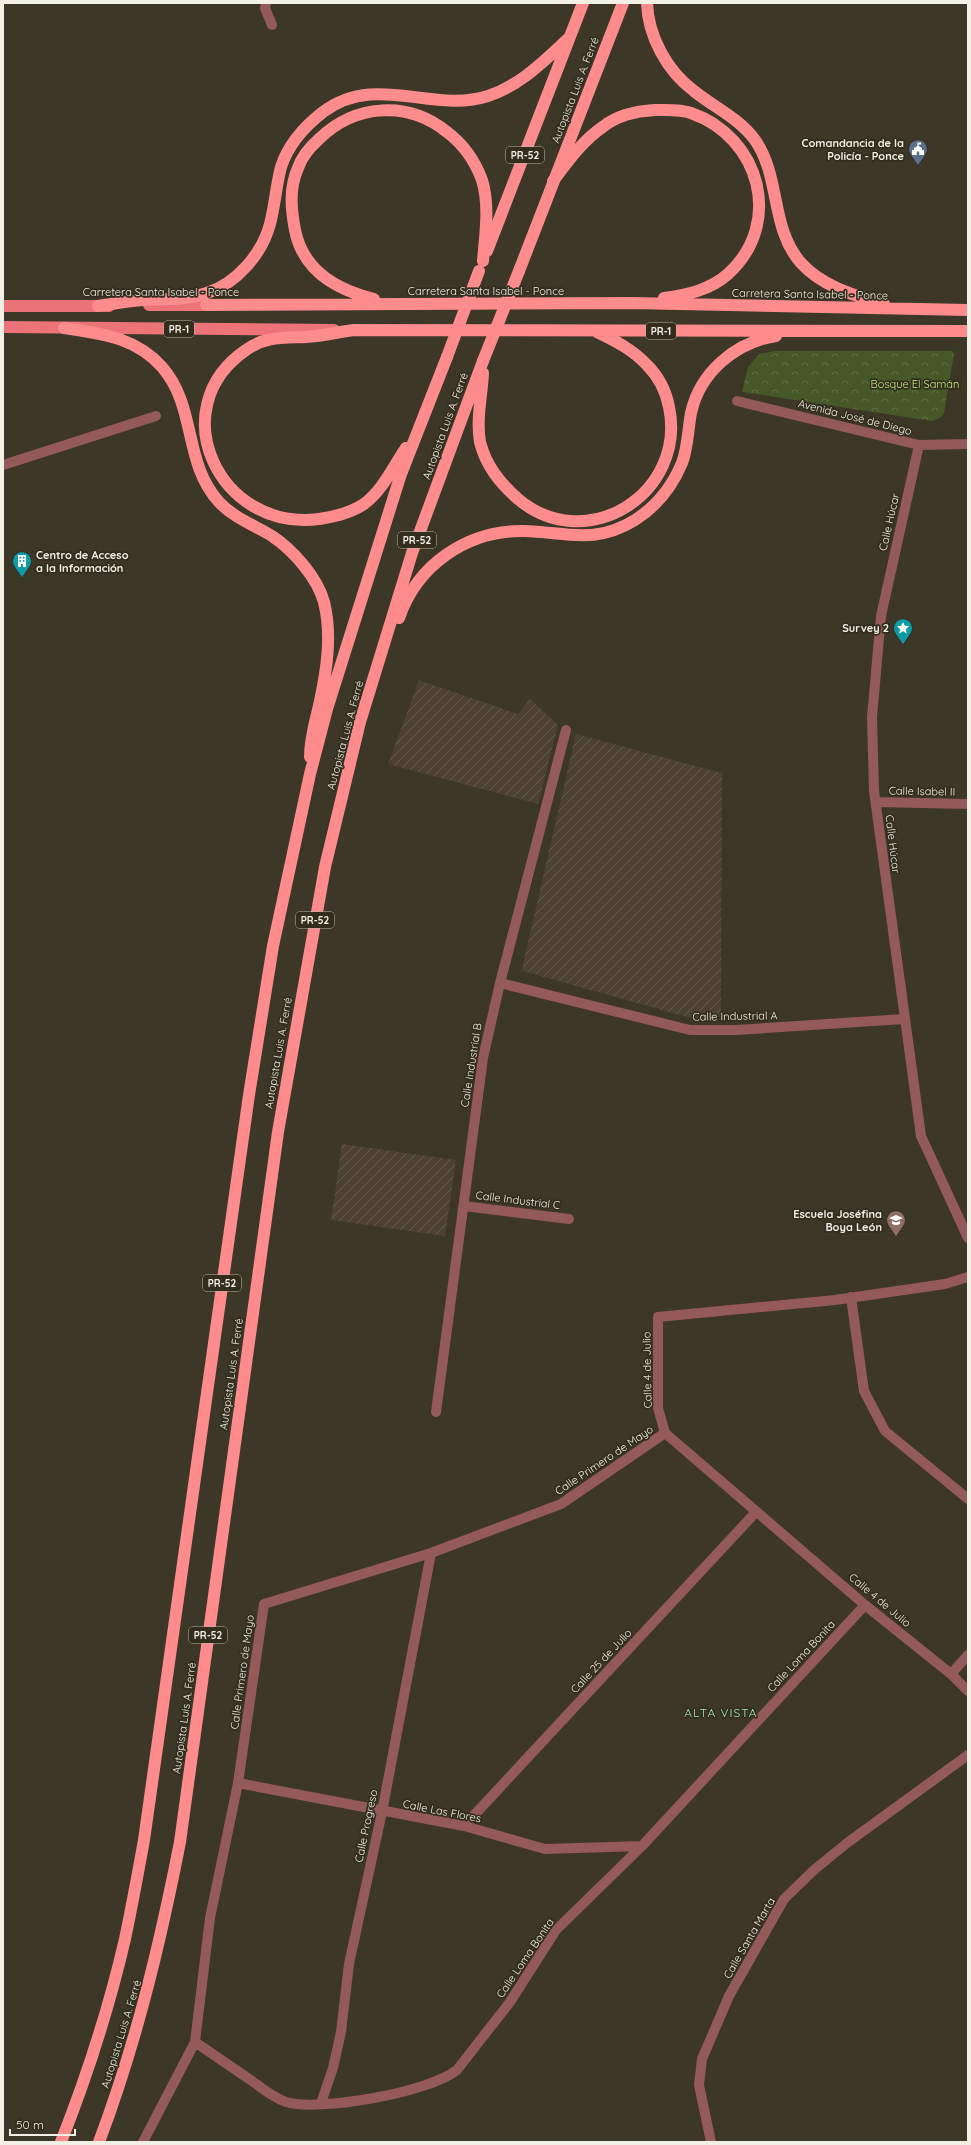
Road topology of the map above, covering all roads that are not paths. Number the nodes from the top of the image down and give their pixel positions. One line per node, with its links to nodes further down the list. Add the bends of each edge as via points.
1 (266, 3): 5 (street, via 265,8)
2 (583, 3): 6 (highway, Autopista Luis A. Ferré / PR-52)
3 (623, 3): 7 (highway, Autopista Luis A. Ferré / PR-52)
4 (647, 3): 14 (highway, via 654,37 670,68 692,90 746,129 762,152 769,169 782,230 800,261 813,274 832,286)
5 (272, 25)
6 (569, 38): 8 (highway, Autopista Luis A. Ferré / PR-52); 13 (highway, via 531,74 488,96 442,101 382,93 343,100 311,123 288,151 281,166 267,232 252,260 239,274 207,293 189,298 143,300)
7 (553, 182): 9 (highway, via 584,141 620,117 642,111 690,112 709,121 731,137 744,151 753,169 759,209 753,241 741,261 728,275 701,291); 22 (highway, Autopista Luis A. Ferré / PR-52, bridge)
8 (481, 266): 10 (highway, via 486,214 482,181 468,154 455,138 430,120 410,112 394,109 375,110 352,116 328,129 306,152 292,186 291,202 295,228 302,248 324,278 354,294); 25 (highway, Autopista Luis A. Ferré / PR-52, bridge)
9 (632, 303): 10 (highway, Carretera Santa Isabel - Ponce / PR-1); 14 (highway, Carretera Santa Isabel - Ponce / PR-1)
10 (390, 304): 11 (highway, Carretera Santa Isabel - Ponce / PR-1)
11 (206, 305): 13 (main road, Carretera Santa Isabel - Ponce / PR-1)
12 (3, 306): 13 (main road, Carretera Santa Isabel - Ponce / PR-1)
13 (98, 306)
14 (897, 308): 15 (highway, Carretera Santa Isabel - Ponce / PR-1)
15 (968, 310)
16 (3, 327): 17 (main road, PR-1)
17 (64, 328): 18 (main road, PR-1); 31 (highway, via 127,340 162,367 184,404 194,456 205,483 232,514 272,536 286,547 299,560 316,585 324,600 328,644 320,701 310,739)
18 (354, 330): 19 (highway, PR-1); 25 (highway, via 307,337 281,336 246,349 231,362 219,376 206,415 205,432 209,450 213,465 222,480 235,495 270,516 293,520 328,518 364,503 386,480)
19 (594, 331): 21 (highway, PR-1); 22 (highway, via 627,347 648,365 660,380 667,397 672,432 665,463 648,489 634,502 601,519 582,522 559,520 525,504 498,479 490,467 480,441 479,411)
20 (968, 331): 21 (highway, PR-1)
21 (834, 332): 29 (highway, via 774,336 754,342 723,359 696,398 685,451 674,480 663,497 635,520 617,530 591,536 503,532 466,543 434,563 414,588 401,611)
22 (483, 361): 29 (highway, Autopista Luis A. Ferré / PR-52, via 412,554)
23 (737, 401): 27 (street, Avenida José de Diego)
24 (156, 416): 28 (street)
25 (418, 431): 31 (highway, Autopista Luis A. Ferré / PR-52, via 401,474 331,694)
26 (968, 444): 27 (street, Avenida José de Diego)
27 (919, 445): 32 (street, Calle Húcar, via 881,616 872,717)
28 (3, 465)
29 (360, 722): 58 (highway, Autopista Luis A. Ferré / PR-52, via 325,867 278,1132 180,1842 151,1978)
30 (566, 730): 34 (street, Calle Industrial B)
31 (310, 774): 57 (highway, Autopista Luis A. Ferré / PR-52, via 273,946 249,1095 144,1840 124,1939 99,2035)
32 (876, 802): 33 (street, Calle Isabel II); 35 (street, Calle Húcar)
33 (968, 804)
34 (500, 983): 35 (street, Calle Industrial A, via 690,1030 737,1030); 36 (street, Calle Industrial B, via 483,1058)
35 (904, 1019): 38 (street, Calle Húcar, via 921,1136)
36 (464, 1206): 37 (street, Calle Industrial C); 41 (street, Calle Industrial B)
37 (569, 1219)
38 (968, 1238)
39 (968, 1277): 40 (street, Calle 4 de Julio, via 945,1284)
40 (851, 1297): 42 (street, Calle 4 de Julio, via 658,1317 658,1408); 43 (street, via 864,1391 885,1431)
41 (436, 1412)
42 (665, 1433): 44 (street, Calle 4 de Julio); 45 (street, Calle Primero de Mayo, via 561,1504)
43 (968, 1499)
44 (756, 1512): 46 (street, Calle 4 de Julio); 53 (street, Calle 25 de Julio)
45 (431, 1553): 51 (street, Calle Primero de Mayo, via 264,1604); 52 (street, Calle Progreso)
46 (865, 1605): 48 (street, Calle 4 de Julio); 54 (street, Calle Loma Bonita)
47 (968, 1655): 48 (street)
48 (951, 1674): 49 (street, Calle 4 de Julio)
49 (968, 1691)
50 (968, 1755): 60 (street, Calle Santa Marta, via 847,1843 784,1899 729,1996 702,2059 699,2085)
51 (238, 1784): 52 (street, Calle Las Flores); 55 (street, Calle Primero de Mayo, via 210,1918)
52 (382, 1812): 53 (street, Calle Las Flores); 56 (street, Calle Progreso, via 349,1964 333,2068)
53 (464, 1826): 54 (street, Calle Las Flores, via 545,1849)
54 (642, 1846): 56 (street, Calle Loma Bonita, via 556,1930 510,2002 450,2076 386,2096)
55 (195, 2042): 56 (street, Calle Loma Bonita, via 274,2096 297,2104); 59 (street, Calle Primero de Mayo)
56 (321, 2103)
57 (61, 2142)
58 (99, 2142)
59 (143, 2142)
60 (711, 2142)

